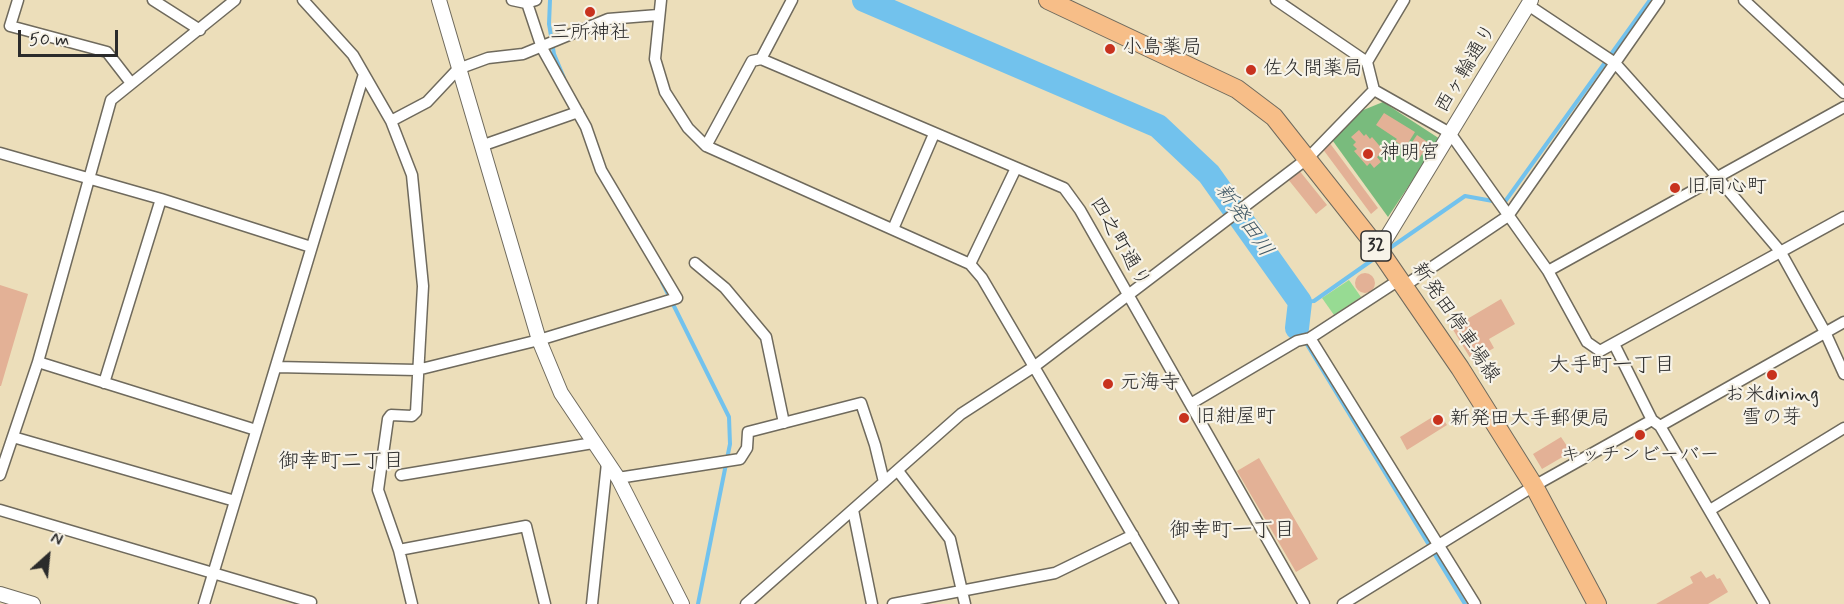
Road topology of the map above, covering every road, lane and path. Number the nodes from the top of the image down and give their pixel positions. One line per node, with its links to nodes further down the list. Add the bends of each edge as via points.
1 (18, 0): 24 (street, via 10,26 107,52)
2 (153, 0): 17 (street)
3 (235, 0): 17 (street)
4 (303, 0): 23 (street, via 353,55)
5 (439, 0): 22 (street)
6 (512, 0): 13 (street)
7 (661, 0): 16 (street)
8 (792, 0): 19 (street)
9 (1276, 0): 20 (street)
10 (1404, 0): 20 (street)
11 (1659, 0): 21 (street)
12 (1744, 0): 26 (street)
13 (529, 1): 18 (street)
14 (1057, 2): 35 (main road, 新発田停車場線 / 32, via 1237,89 1274,117)
15 (1530, 3): 21 (street); 30 (street, 西ヶ輪通り)
16 (658, 15): 18 (street, via 608,19); 33 (street, via 655,59 665,92 688,128)
17 (200, 30): 24 (street)
18 (542, 48): 22 (street, via 488,58); 28 (street)
19 (760, 59): 31 (street, 四之町通り); 33 (street, via 752,61)
20 (1367, 62): 25 (street)
21 (1615, 63): 37 (street); 40 (street)
22 (458, 69): 29 (street, via 427,102); 32 (street)
23 (364, 74): 29 (street); 43 (street)
24 (131, 83): 38 (street, via 111,100)
25 (1374, 90): 30 (street); 35 (street)
26 (1844, 93)
27 (1844, 107): 37 (street)
28 (578, 112): 32 (street); 54 (street, via 601,170 677,298)
29 (391, 121): 59 (street, via 412,175 423,286)
30 (1450, 133): 40 (street); 44 (street, 西ヶ輪通り)
31 (934, 134): 36 (street, 四之町通り); 42 (street)
32 (481, 146): 54 (street)
33 (706, 146): 42 (street)
34 (0, 153): 38 (street)
35 (1308, 158): 44 (main road, 新発田停車場線 / 32); 50 (street)
36 (1016, 168): 47 (street); 50 (street, 四之町通り, via 1064,188)
37 (1717, 177): 45 (street); 48 (street)
38 (87, 180): 39 (street); 56 (street)
39 (160, 199): 43 (street); 61 (street)
40 (1508, 216): 48 (street); 49 (street)
41 (1844, 217): 45 (street)
42 (893, 229): 47 (street)
43 (311, 247): 58 (street)
44 (1379, 250): 49 (main road, 新発田停車場線 / 32)
45 (1780, 251): 52 (street); 55 (street)
46 (695, 262): 63 (street, via 725,288 766,337)
47 (969, 264): 57 (street, via 982,278)
48 (1548, 271): 55 (street, via 1587,342 1600,351)
49 (1402, 283): 53 (street); 75 (main road, 新発田停車場線 / 32)
50 (1127, 295): 57 (street); 62 (street, 四之町通り)
51 (1844, 322): 52 (street)
52 (1826, 332): 60 (street); 64 (street)
53 (1310, 338): 62 (street, via 1297,341); 81 (street)
54 (539, 340): 59 (street); 68 (street, via 561,393)
55 (1614, 344): 64 (street)
56 (38, 362): 61 (street); 67 (street)
57 (1035, 366): 70 (street, via 961,414); 80 (street)
58 (276, 367): 59 (street); 66 (street)
59 (417, 370): 82 (street, via 416,412 412,416 391,415 388,419 378,490)
60 (1844, 374)
61 (104, 383): 66 (street)
62 (1192, 403): 98 (street, 四之町通り)
63 (784, 423): 73 (street, via 748,432 747,448 740,459); 74 (street, via 861,403)
64 (1656, 423): 75 (street); 79 (street)
65 (1844, 428): 79 (street)
66 (256, 430): 76 (street)
67 (13, 437): 71 (street); 76 (street)
68 (593, 443): 69 (street); 72 (street)
69 (607, 463): 73 (street); 91 (street)
70 (898, 471): 74 (street); 84 (street, via 950,538)
71 (0, 473)
72 (401, 475)
73 (618, 478): 92 (street)
74 (884, 483): 78 (street)
75 (1534, 486): 81 (street); 101 (main road, 新発田停車場線 / 32)
76 (235, 501): 83 (street)
77 (0, 510): 83 (street)
78 (853, 510): 93 (street); 94 (street)
79 (1710, 510): 102 (street)
80 (1133, 535): 84 (street, via 1055,573); 97 (street)
81 (1439, 543): 99 (street); 100 (street)
82 (399, 550): 89 (street); 90 (street, via 526,525)
83 (213, 573): 86 (street); 88 (street)
84 (962, 592): 95 (street); 96 (street)
85 (0, 594): 87 (street)
86 (311, 602)
87 (33, 604)
88 (204, 604)
89 (412, 604)
90 (545, 604)
91 (592, 604)
92 (682, 604)
93 (746, 604)
94 (872, 604)
95 (893, 604)
96 (965, 604)
97 (1173, 604)
98 (1304, 604)
99 (1342, 604)
100 (1475, 604)
101 (1597, 604)
102 (1764, 604)

